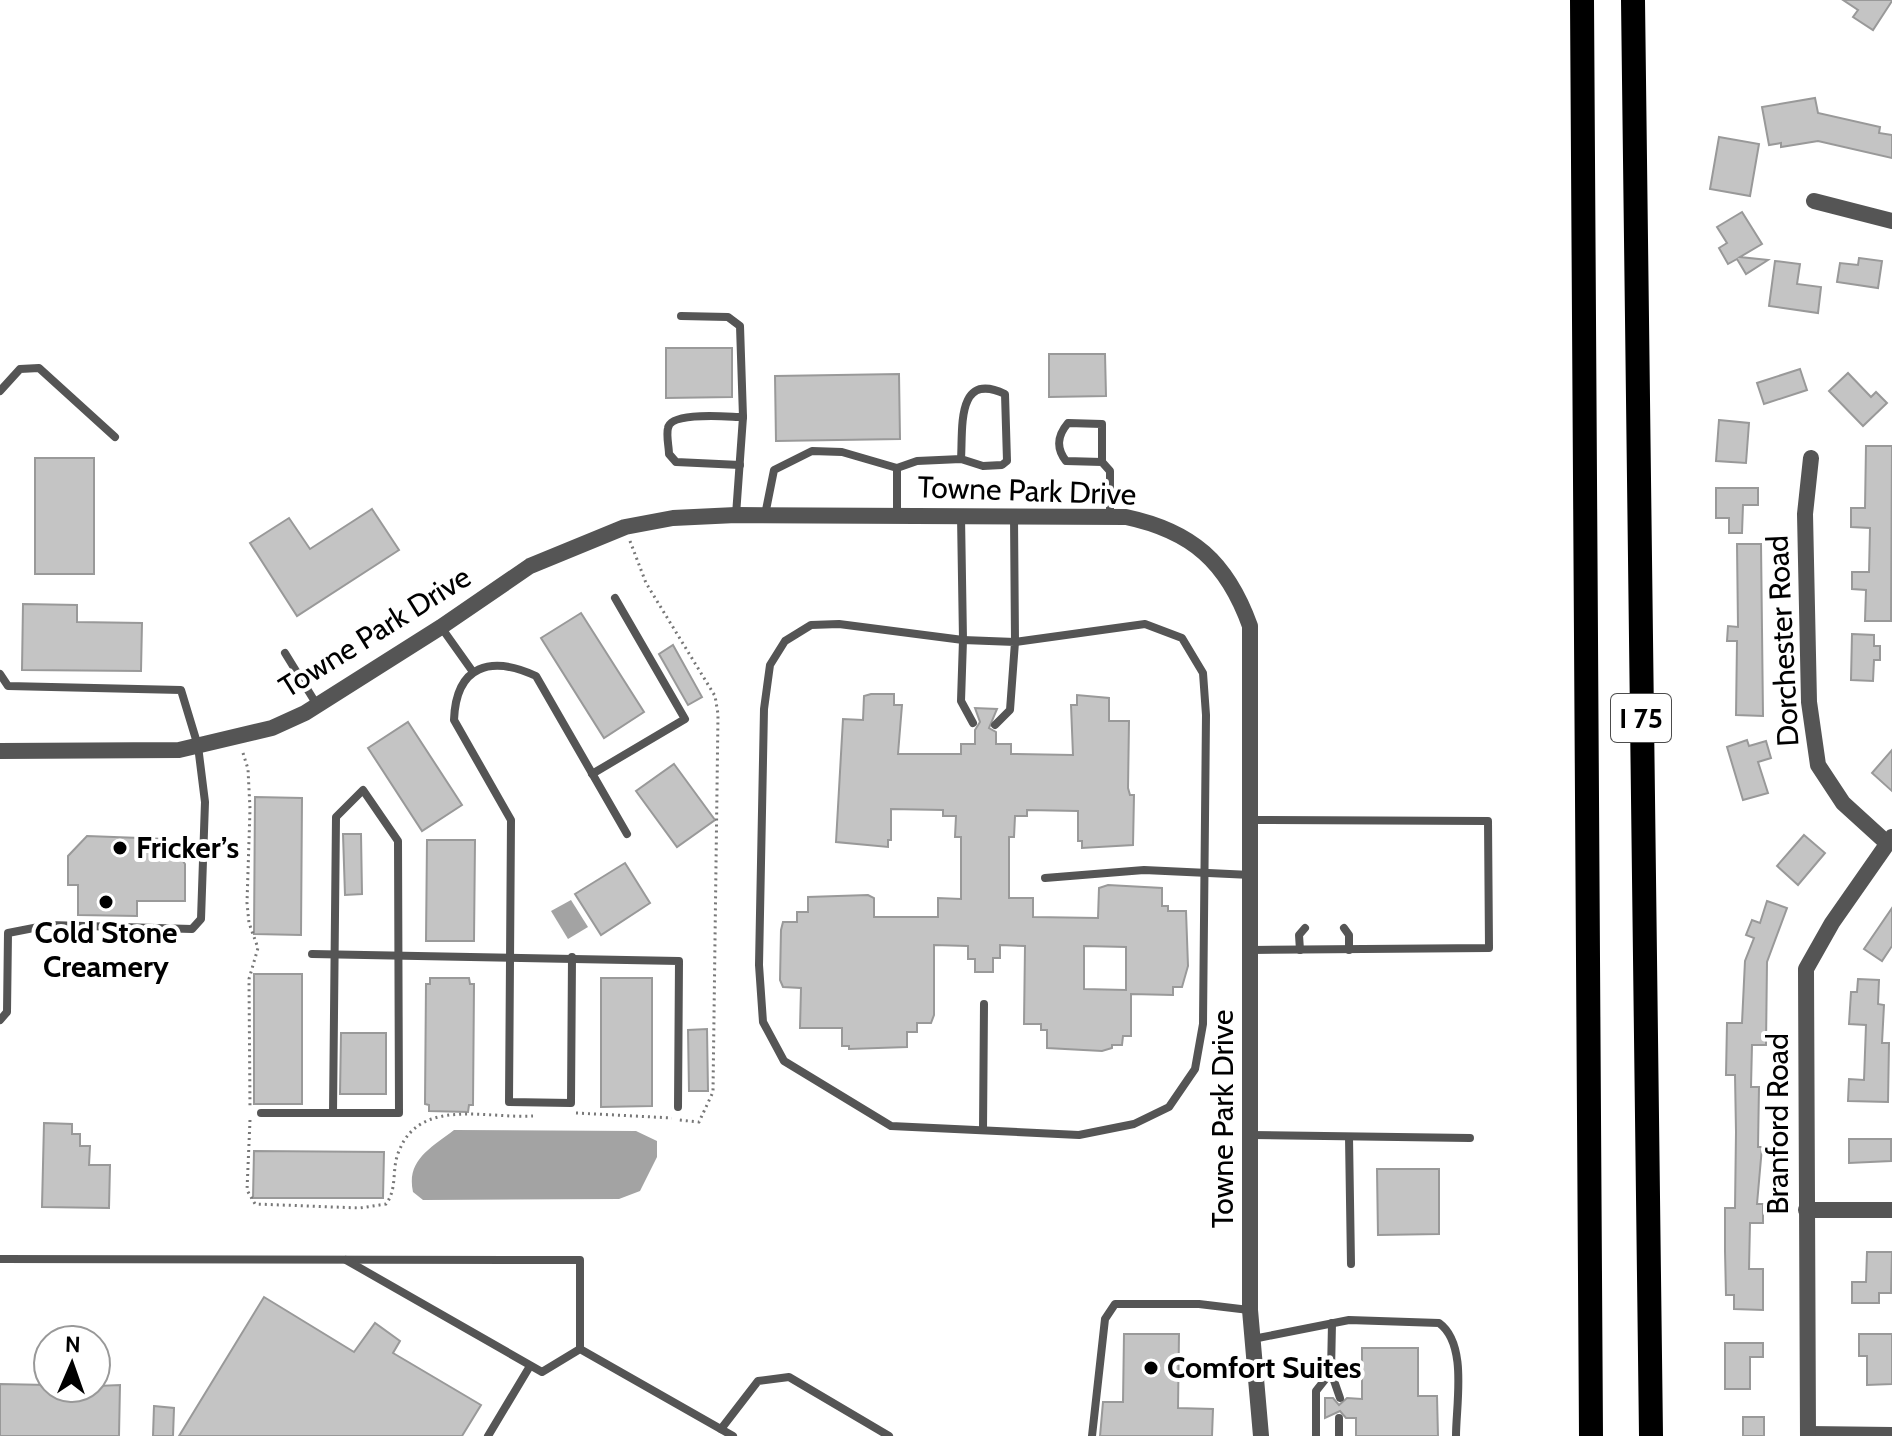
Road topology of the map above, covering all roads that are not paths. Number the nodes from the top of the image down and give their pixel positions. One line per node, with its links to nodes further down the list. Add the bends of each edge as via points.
1 (1582, 0): 82 (highway, I 75)
2 (1633, 0): 83 (highway, I 75)
3 (1814, 201): 4 (street)
4 (1892, 221)
5 (681, 316): 7 (lane, via 728,317 740,326)
6 (0, 391): 8 (lane, via 20,369 39,368)
7 (743, 417): 12 (lane); 12 (lane, via 681,417 668,427 669,454 676,462)
8 (115, 437)
9 (1811, 458): 35 (street, Dorchester Road, via 1805,514 1807,624 1809,702 1818,765 1843,803)
10 (961, 459): 10 (lane, via 983,466 1007,461 1005,394 979,389 969,395); 13 (lane, via 917,461)
11 (1102, 462): 11 (lane, via 1102,424 1068,423 1059,433 1059,452 1066,461); 19 (lane, via 1110,471)
12 (740, 465): 14 (lane)
13 (897, 468): 15 (lane, via 842,452 812,451 774,470); 16 (lane)
14 (736, 515): 15 (street, Towne Park Drive); 21 (street, Towne Park Drive, via 673,518 612,532 530,566)
15 (765, 515): 16 (street, Towne Park Drive)
16 (897, 516): 17 (street, Towne Park Drive)
17 (961, 516): 18 (street, Towne Park Drive); 22 (lane)
18 (1014, 517): 19 (street, Towne Park Drive); 23 (lane)
19 (1110, 517): 33 (street, Towne Park Drive, via 1156,524 1185,537 1208,554 1240,600 1250,626 1252,662)
20 (615, 598): 32 (lane, via 685,719)
21 (441, 627): 25 (lane); 27 (street, Towne Park Drive)
22 (963, 640): 23 (lane); 28 (lane, via 961,701); 54 (lane, via 839,624 811,625 785,641 770,665 764,709 759,965 763,1022 784,1061 891,1126)
23 (1015, 642): 29 (lane, via 1010,710); 36 (lane, via 1145,624 1182,638 1203,673)
24 (285, 653): 27 (lane)
25 (473, 672): 32 (lane, via 493,664 536,676); 47 (lane, via 459,694 454,720 511,820)
26 (0, 674): 30 (lane, via 8,686 181,690)
27 (317, 705): 30 (street, Towne Park Drive, via 272,728)
28 (973, 723)
29 (995, 725)
30 (198, 746): 31 (street, Towne Park Drive); 50 (lane, via 205,813 201,919 192,929 49,925 8,933 7,1012)
31 (0, 751)
32 (592, 774): 34 (lane)
33 (1252, 820): 37 (street, Towne Park Drive); 43 (lane, via 1488,821 1489,948)
34 (627, 834)
35 (1889, 840): 58 (street, Branford Road, via 1806,969)
36 (1204, 874): 37 (lane); 38 (lane, via 1144,870); 54 (lane, via 1203,1024 1195,1069 1169,1107 1134,1124 1079,1135)
37 (1252, 875): 41 (street, Towne Park Drive)
38 (1045, 878)
39 (1305, 928): 42 (lane, via 1299,935)
40 (1344, 928): 43 (lane)
41 (1251, 950): 42 (lane); 55 (street, Towne Park Drive)
42 (1300, 950): 43 (lane)
43 (1349, 950)
44 (312, 954): 45 (lane)
45 (335, 954): 46 (lane); 46 (lane, via 336,817 363,790 398,841); 53 (lane)
46 (397, 955): 47 (lane); 53 (lane, via 399,1113)
47 (510, 956): 48 (lane); 48 (lane, via 509,1102 571,1103)
48 (572, 957): 51 (lane, via 679,961)
49 (984, 1004): 54 (lane)
50 (0, 1020)
51 (678, 1107)
52 (261, 1113): 53 (lane)
53 (333, 1113)
54 (983, 1130)
55 (1251, 1135): 56 (lane); 63 (street, Towne Park Drive)
56 (1349, 1137): 57 (lane); 62 (lane)
57 (1470, 1138)
58 (1806, 1210): 59 (street); 72 (street, Branford Road)
59 (1892, 1210)
60 (0, 1259): 61 (lane)
61 (345, 1259): 66 (lane, via 580,1260); 67 (lane)
62 (1351, 1264)
63 (1250, 1310): 65 (street, Towne Park Drive); 77 (lane, via 1115,1304 1105,1319)
64 (1332, 1323): 65 (lane); 68 (lane); 81 (lane, via 1429,1321 1448,1329 1456,1348)
65 (1252, 1339): 78 (street, Towne Park Drive)
66 (580, 1349): 67 (lane, via 542,1372); 71 (lane)
67 (530, 1366): 74 (lane)
68 (1331, 1372): 69 (lane); 79 (lane, via 1316,1391)
69 (1340, 1398)
70 (1339, 1418): 80 (lane)
71 (721, 1429): 75 (lane); 76 (lane, via 758,1381 789,1377)
72 (1808, 1435): 73 (street)
73 (1892, 1435)
74 (488, 1436)
75 (733, 1436)
76 (889, 1436)
77 (1092, 1436)
78 (1261, 1436)
79 (1316, 1436)
80 (1339, 1436)
81 (1456, 1436)
82 (1591, 1436)
83 (1651, 1436)

